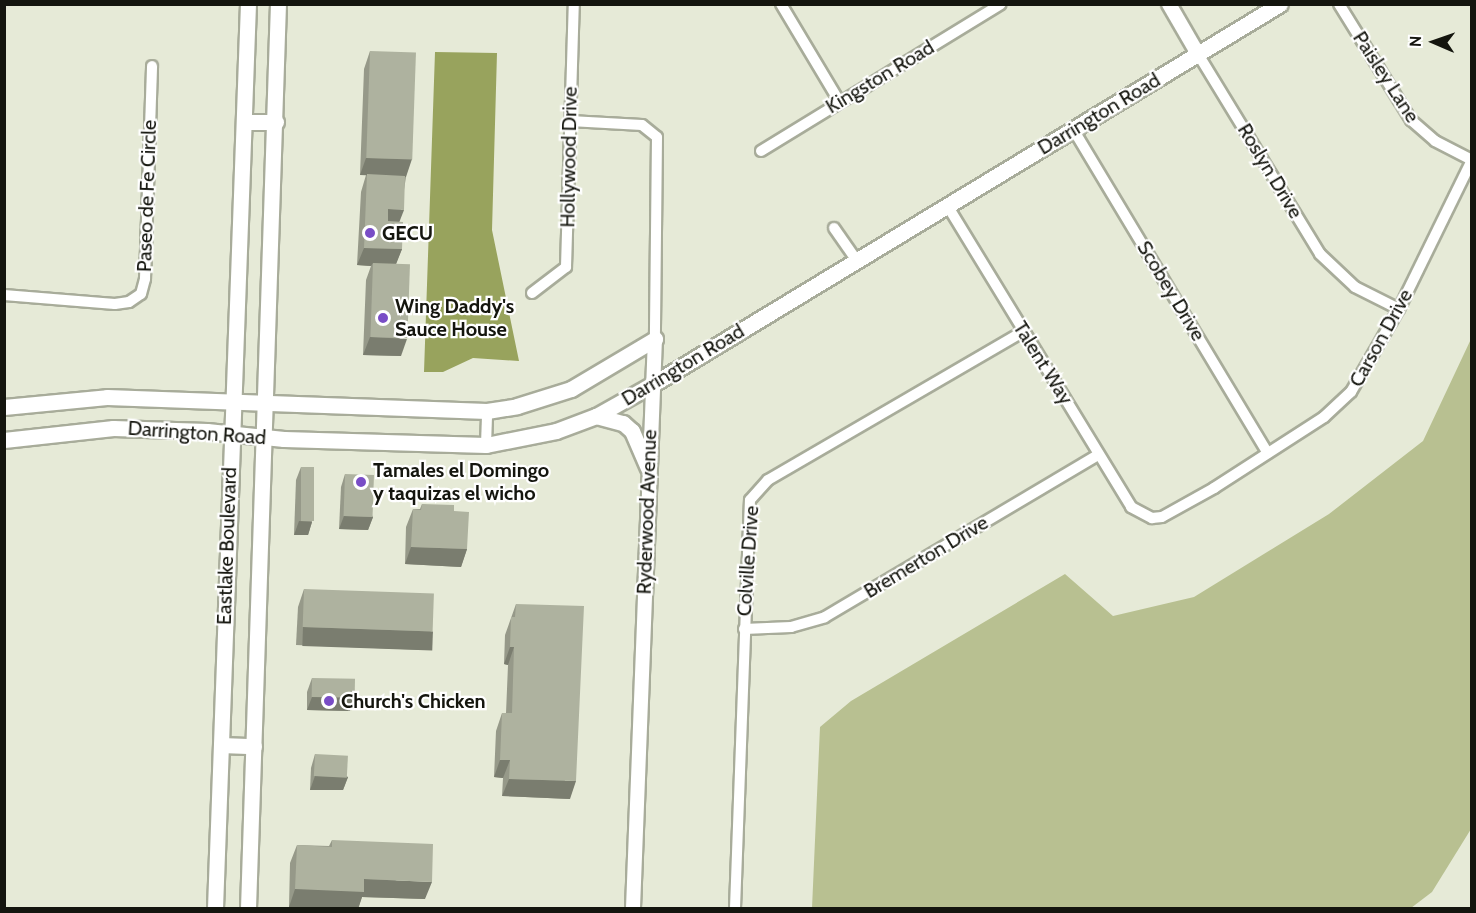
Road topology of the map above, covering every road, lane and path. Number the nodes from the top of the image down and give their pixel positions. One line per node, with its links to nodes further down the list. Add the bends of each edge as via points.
1 (248, 4): 13 (main road, Eastlake Boulevard)
2 (278, 4): 14 (main road, Eastlake Boulevard)
3 (574, 4): 12 (street, Hollywood Drive)
4 (782, 4): 11 (street)
5 (1000, 4): 11 (street, Kingston Road)
6 (1169, 4): 9 (street, Roslyn Drive)
7 (1280, 4): 9 (main road, Darrington Road)
8 (1339, 4): 17 (street, Paisley Lane, via 1411,120 1435,141)
9 (1198, 54): 15 (main road, Darrington Road); 23 (street, Roslyn Drive, via 1320,254 1355,287)
10 (152, 66): 22 (street, Paseo de Fe Circle, via 145,279 141,294 116,304)
11 (839, 101): 16 (street, Kingston Road)
12 (570, 121): 21 (street, Hollywood Drive, via 566,267); 25 (street, Ryderwood Avenue, via 642,125 657,137)
13 (244, 122): 14 (main road); 27 (main road, Eastlake Boulevard)
14 (276, 122): 28 (main road, Eastlake Boulevard)
15 (1073, 129): 18 (main road, Darrington Road); 36 (street, Scobey Drive)
16 (761, 151)
17 (1472, 160): 23 (street, Carson Drive)
18 (947, 205): 20 (main road, Darrington Road); 24 (street, Talent Way)
19 (834, 228): 20 (street)
20 (856, 260): 26 (main road, Darrington Road)
21 (532, 293)
22 (4, 295)
23 (1399, 309): 36 (street, Carson Drive, via 1352,392 1324,417)
24 (1024, 332): 37 (street, Talent Way); 40 (street, Colville Drive, via 761,485 748,510)
25 (655, 339): 26 (street, Ryderwood Avenue); 30 (main road, Darrington Road, via 571,389)
26 (653, 384): 31 (main road, Darrington Road); 38 (street, Ryderwood Avenue)
27 (233, 401): 28 (main road, Darrington Road); 29 (main road, Darrington Road, via 107,397); 32 (main road, Eastlake Boulevard)
28 (265, 403): 30 (main road, Darrington Road); 33 (main road, Eastlake Boulevard)
29 (4, 407)
30 (487, 411): 35 (street)
31 (596, 416): 35 (main road, Darrington Road, via 556,431); 38 (main road, via 622,423 632,431)
32 (231, 433): 33 (main road, Darrington Road); 34 (main road, Darrington Road, via 113,428); 41 (main road, Eastlake Boulevard)
33 (263, 437): 35 (main road, Darrington Road); 42 (main road, Eastlake Boulevard)
34 (4, 440)
35 (486, 444)
36 (1268, 453): 39 (street, Carson Drive, via 1162,517)
37 (1098, 455): 39 (street, Talent Way, via 1131,507); 40 (street, Bremerton Drive, via 825,617 791,627)
38 (648, 468): 45 (street, Ryderwood Avenue)
39 (1143, 517)
40 (744, 629): 46 (street, Colville Drive)
41 (221, 745): 42 (main road); 43 (main road, Eastlake Boulevard)
42 (254, 746): 44 (main road, Eastlake Boulevard)
43 (215, 909)
44 (248, 909)
45 (633, 909)
46 (735, 909)

